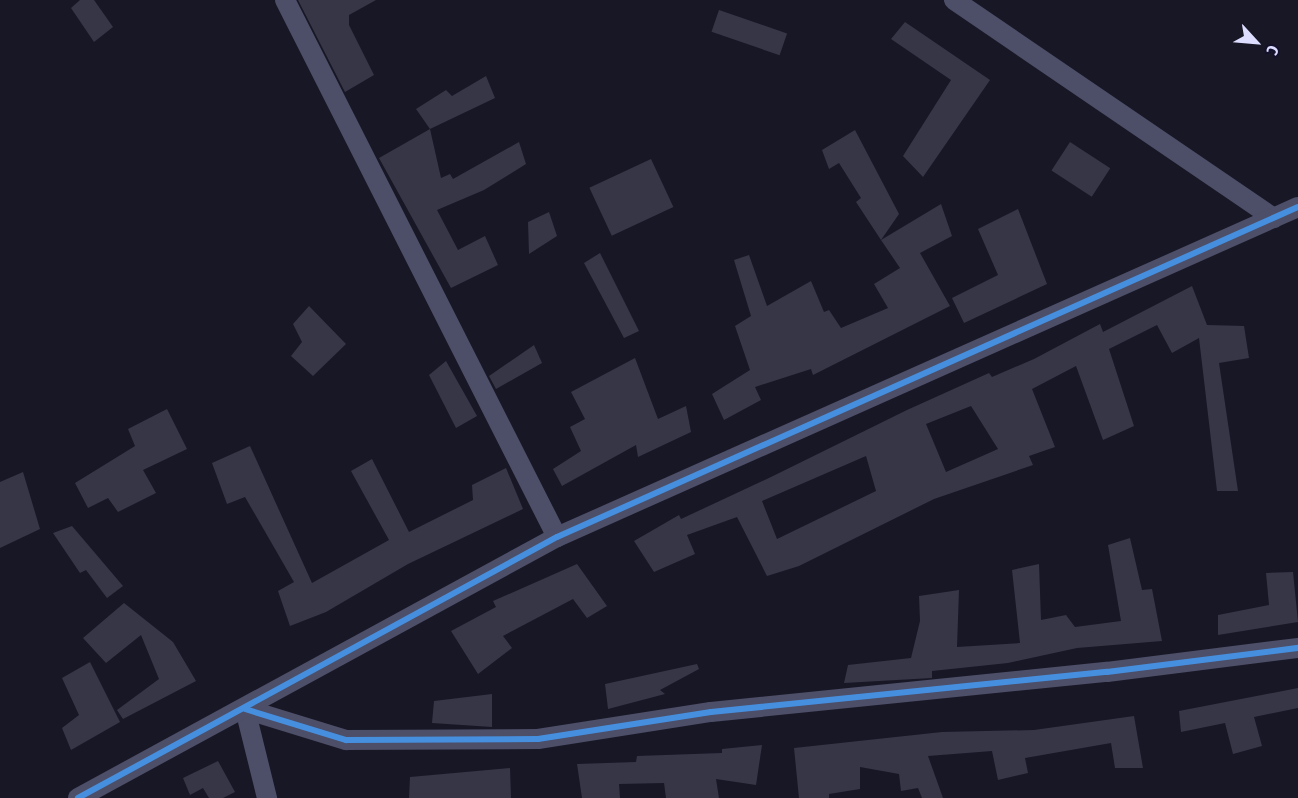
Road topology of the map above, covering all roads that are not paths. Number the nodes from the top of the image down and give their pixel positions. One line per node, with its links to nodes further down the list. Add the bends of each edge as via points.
1 (285, 0): 5 (street)
2 (954, 0): 4 (street)
3 (1298, 207): 4 (street)
4 (1274, 218): 5 (street)
5 (557, 537): 7 (street)
6 (1298, 648): 7 (street, via 1107,672 711,712 538,740 346,740)
7 (245, 709): 8 (street); 9 (street)
8 (78, 798)
9 (267, 798)

